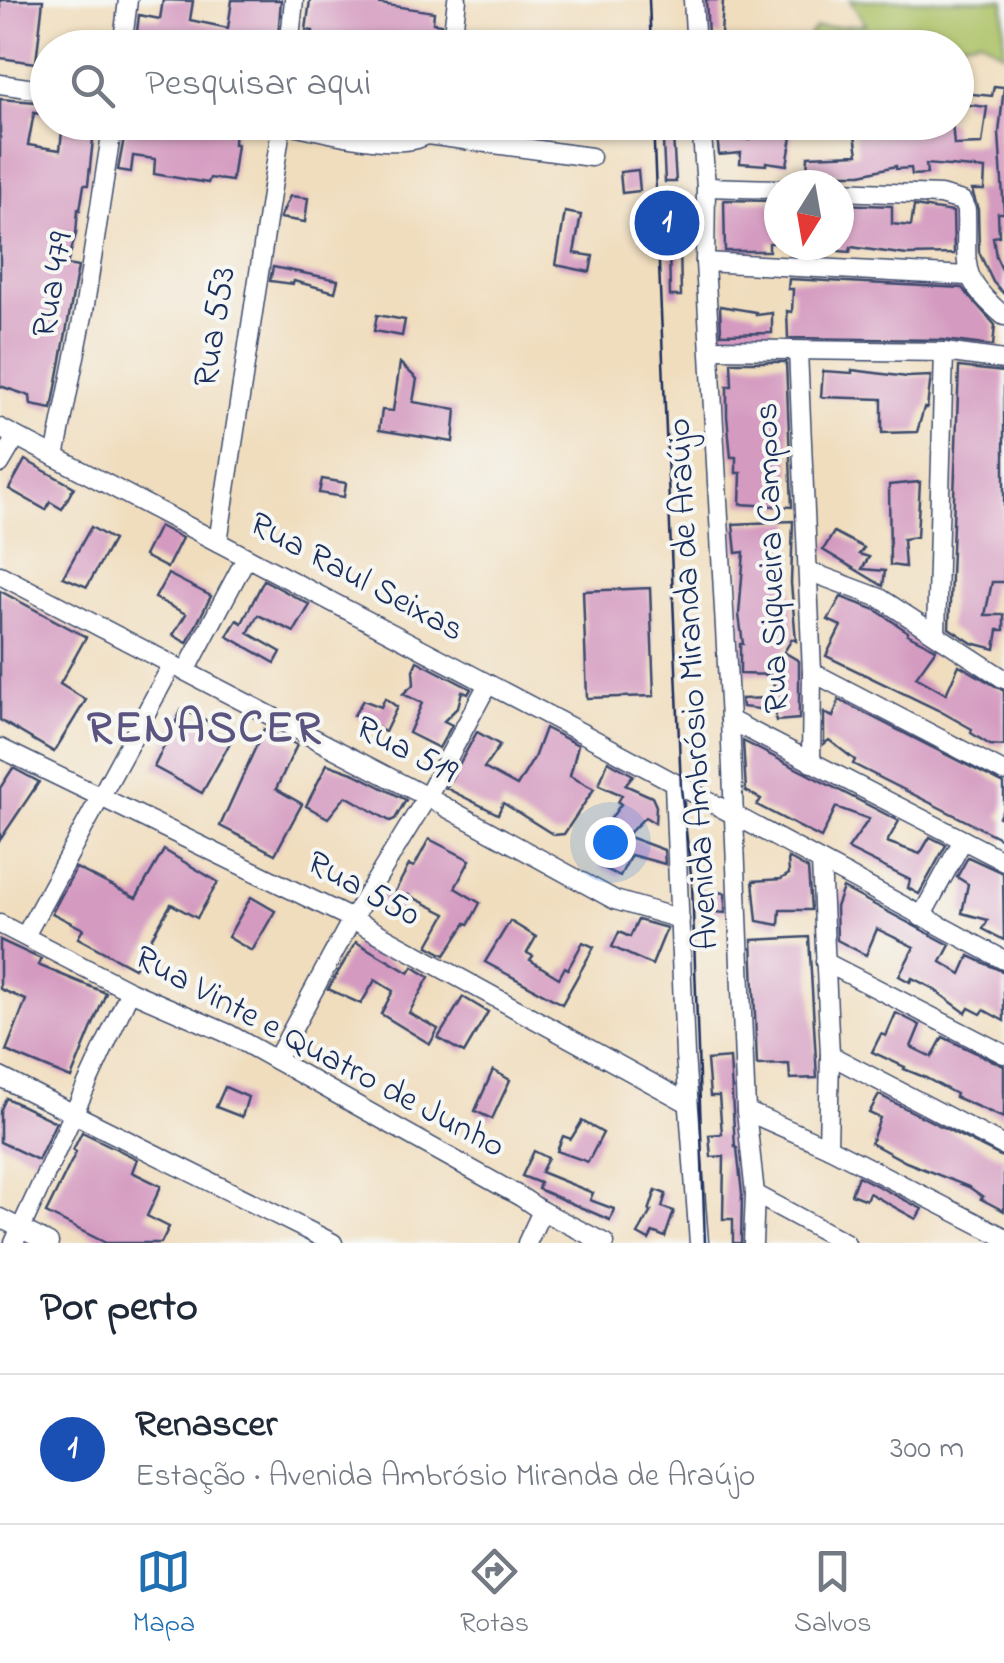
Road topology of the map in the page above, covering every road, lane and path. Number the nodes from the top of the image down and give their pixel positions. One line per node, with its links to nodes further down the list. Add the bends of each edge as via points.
1 (128, 0): 5 (street)
2 (294, 0): 6 (street)
3 (456, 0): 7 (street)
4 (693, 0): 8 (street)
5 (124, 30)
6 (291, 30)
7 (453, 30)
8 (695, 30)
9 (0, 84): 10 (street)
10 (30, 88)
11 (110, 140): 27 (street, Rua 479)
12 (277, 140): 29 (street, Rua 553)
13 (458, 140): 15 (street)
14 (702, 140): 16 (street, Avenida Ambrósio Miranda de Araújo)
15 (591, 157)
16 (706, 187): 17 (street); 19 (street, Avenida Ambrósio Miranda de Araújo)
17 (764, 189)
18 (854, 192): 20 (street, via 962,201)
19 (704, 262): 20 (street); 22 (street, Avenida Ambrósio Miranda de Araújo)
20 (968, 276): 21 (street)
21 (1004, 316)
22 (711, 350): 23 (street); 38 (street, Avenida Ambrósio Miranda de Araújo)
23 (798, 350): 24 (street); 31 (street, Rua Siqueira Campos)
24 (944, 352): 25 (street); 33 (street)
25 (1004, 360)
26 (8, 433): 27 (street, Rua Raul Seixas); 28 (street)
27 (55, 457): 29 (street, Rua Raul Seixas)
28 (0, 464)
29 (218, 542): 30 (street, Rua Raul Seixas)
30 (245, 560): 34 (street); 37 (street, Rua Raul Seixas)
31 (808, 571): 33 (street, via 880,598); 35 (street, Rua Siqueira Campos)
32 (0, 574): 34 (street, Rua 519)
33 (936, 634): 36 (street)
34 (179, 668): 43 (street, Rua 519); 44 (street)
35 (812, 672): 40 (street, Rua Siqueira Campos); 41 (street)
36 (1004, 679)
37 (488, 684): 42 (street, Rua Raul Seixas); 43 (street)
38 (730, 720): 40 (street); 45 (street, Avenida Ambrósio Miranda de Araújo)
39 (0, 748): 44 (street, Rua 550)
40 (811, 763): 46 (street)
41 (1004, 772)
42 (677, 786): 45 (street, Rua Raul Seixas); 50 (street)
43 (427, 797): 50 (street, Rua 519, via 616,900); 51 (street)
44 (99, 798): 51 (street, Rua 550); 53 (street)
45 (733, 817): 48 (street, Rua Raul Seixas); 62 (street, Avenida Ambrósio Miranda de Araújo)
46 (963, 840): 47 (street); 49 (street)
47 (1004, 861)
48 (822, 862): 49 (street, Rua Raul Seixas); 55 (street)
49 (921, 916): 54 (street, Rua Raul Seixas)
50 (680, 919): 61 (street)
51 (352, 920): 59 (street); 61 (street, Rua 550)
52 (0, 924): 53 (street, Rua Vinte e Quatro de Junho)
53 (25, 936): 56 (street, Rua Vinte e Quatro de Junho)
54 (1004, 960)
55 (825, 962): 57 (street); 58 (street)
56 (130, 991): 59 (street, Rua Vinte e Quatro de Junho); 63 (street)
57 (1004, 1054)
58 (830, 1055): 64 (street); 65 (street)
59 (276, 1060): 67 (street, Rua Vinte e Quatro de Junho)
60 (0, 1078): 63 (street)
61 (688, 1103): 75 (street)
62 (746, 1111): 65 (street); 66 (street, Avenida Ambrósio Miranda de Araújo)
63 (72, 1113): 69 (street); 72 (street)
64 (1004, 1146)
65 (828, 1148): 70 (street)
66 (754, 1194): 76 (street, Avenida Ambrósio Miranda de Araújo); 77 (street)
67 (542, 1212): 73 (street); 74 (street, Rua Vinte e Quatro de Junho)
68 (0, 1218): 69 (street)
69 (17, 1236): 71 (street)
70 (1004, 1237)
71 (48, 1243)
72 (332, 1243)
73 (526, 1243)
74 (606, 1243)
75 (700, 1243)
76 (754, 1243)
77 (846, 1243)

